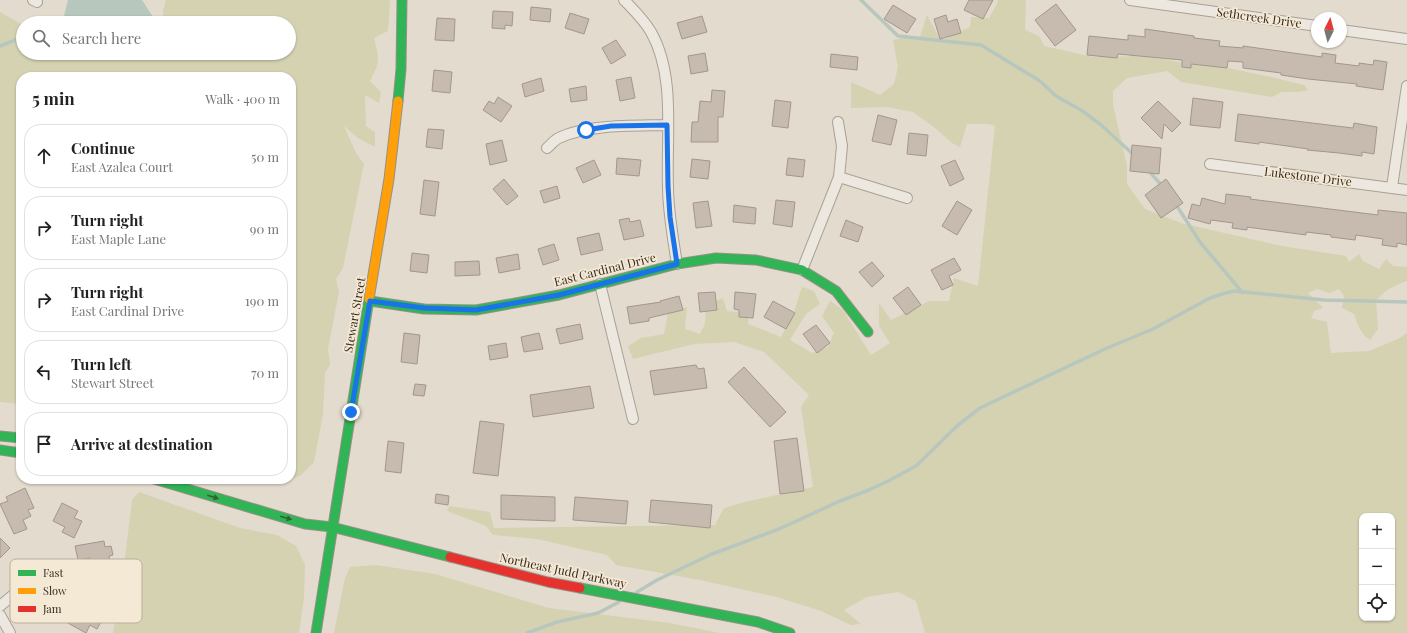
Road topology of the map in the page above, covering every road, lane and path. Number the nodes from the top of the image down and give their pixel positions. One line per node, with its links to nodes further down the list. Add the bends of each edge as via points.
1 (402, 0): 19 (main road, Stewart Street, via 401,69 391,163)
2 (624, 0): 9 (street, via 652,33 663,62 667,80)
3 (1130, 0): 4 (street, Sethcreek Drive)
4 (1311, 25)
5 (1347, 31): 6 (street)
6 (1407, 39)
7 (1407, 86): 13 (street)
8 (838, 122): 12 (street, via 842,146)
9 (667, 125): 10 (street, via 611,126 586,130 558,138); 16 (street, via 670,217)
10 (547, 148)
11 (1210, 164): 13 (street, Lukestone Drive)
12 (839, 177): 15 (street); 17 (street)
13 (1392, 187): 14 (street, Lukestone Drive)
14 (1407, 190)
15 (907, 198)
16 (677, 264): 17 (main road, East Cardinal Drive, via 716,258 756,260); 18 (main road, East Cardinal Drive)
17 (802, 270): 20 (main road, East Cardinal Drive, via 836,291)
18 (600, 284): 19 (main road, East Cardinal Drive, via 559,295 476,310 424,308); 21 (street)
19 (370, 301): 28 (main road, Stewart Street)
20 (868, 332)
21 (633, 419)
22 (0, 436): 23 (main road)
23 (16, 438)
24 (0, 450): 25 (main road)
25 (16, 452)
26 (171, 484): 28 (main road, Northeast Judd Parkway, one-way to 28, via 305,524)
27 (307, 514): 28 (main road, Northeast Judd Parkway)
28 (332, 527): 33 (main road, Stewart Street); 34 (main road, Northeast Judd Parkway, via 548,582 758,622)
29 (10, 598): 30 (street)
30 (0, 606)
31 (0, 615): 32 (street)
32 (10, 633)
33 (316, 633)
34 (790, 633)

